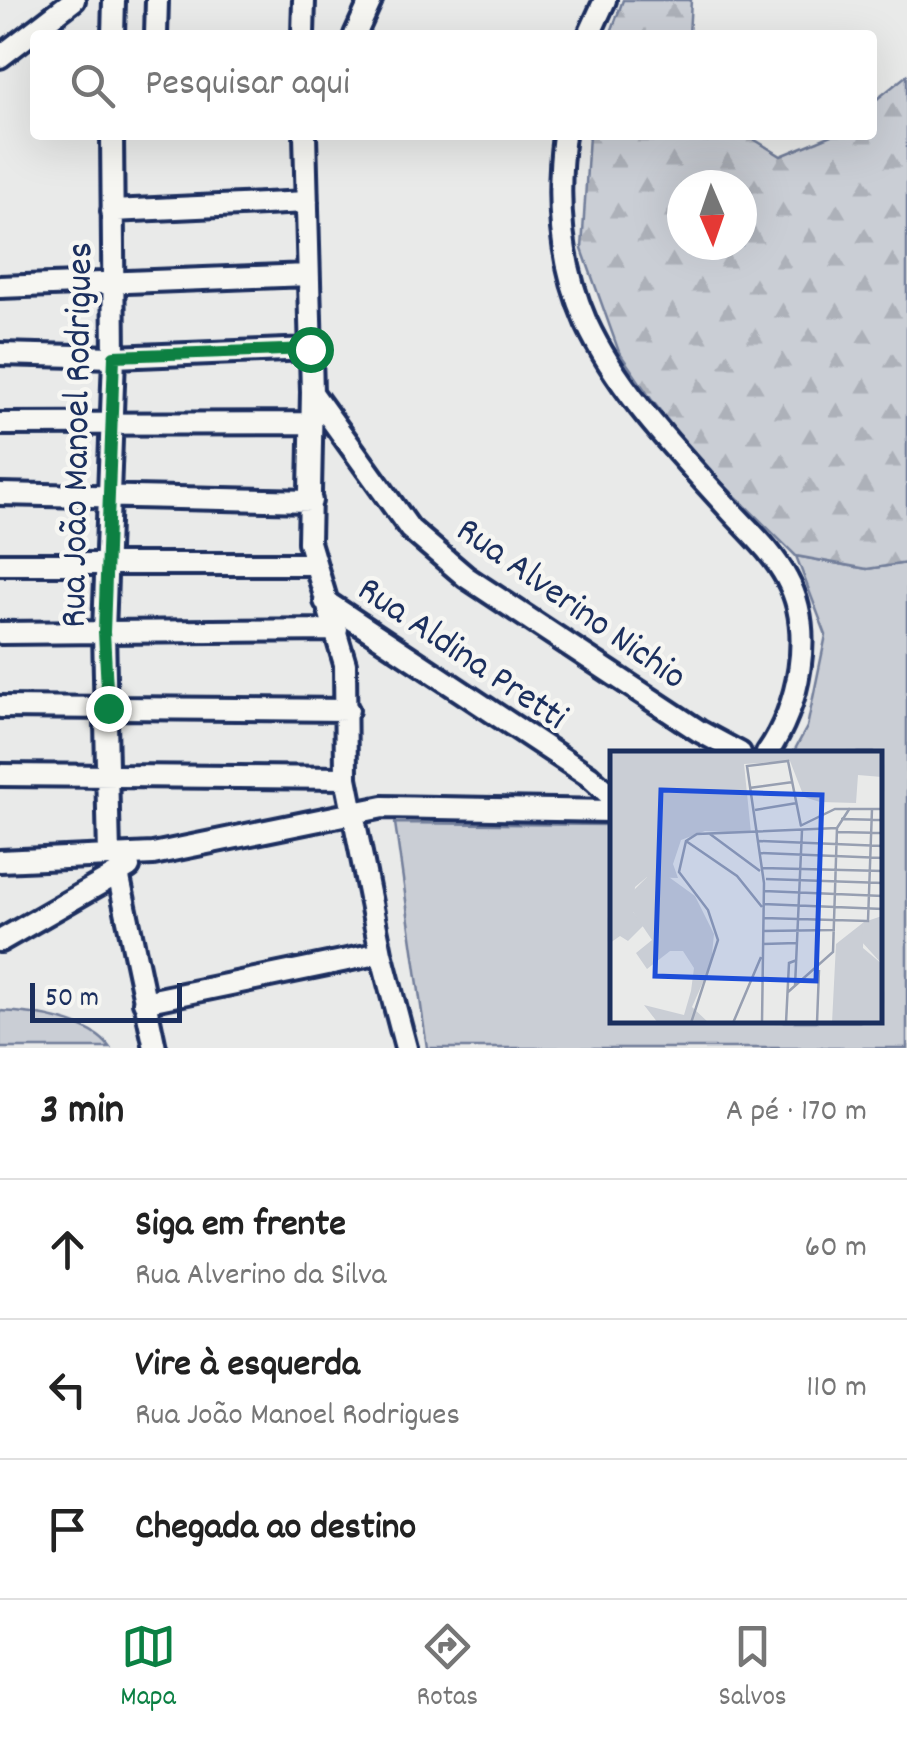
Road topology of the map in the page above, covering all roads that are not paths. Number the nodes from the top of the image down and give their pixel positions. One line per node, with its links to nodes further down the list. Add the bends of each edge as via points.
1 (74, 0): 7 (street)
2 (114, 0): 8 (street)
3 (156, 0): 9 (street)
4 (304, 0): 10 (street)
5 (371, 0): 11 (street)
6 (605, 0): 12 (street)
7 (35, 30)
8 (114, 30)
9 (156, 30)
10 (302, 30)
11 (357, 30)
12 (591, 30)
13 (30, 34): 14 (street)
14 (0, 57)
15 (112, 140): 19 (street, Rua João Manoel Rodrigues)
16 (306, 140): 18 (street)
17 (564, 140): 44 (street, via 560,214 573,288 587,324 648,418 768,550 792,591 798,670 783,728)
18 (308, 202): 19 (street); 20 (street)
19 (112, 212): 21 (street, Rua João Manoel Rodrigues)
20 (308, 275): 21 (street); 23 (street)
21 (115, 282): 22 (street); 25 (street, Rua João Manoel Rodrigues)
22 (0, 286)
23 (310, 349): 25 (street); 26 (street)
24 (0, 354): 25 (street)
25 (114, 356): 27 (street, Rua João Manoel Rodrigues)
26 (312, 392): 28 (street); 43 (street, Rua Alverino Nichio, via 410,529 466,578)
27 (112, 422): 28 (street); 29 (street); 31 (street, Rua João Manoel Rodrigues)
28 (311, 423): 32 (street)
29 (0, 424)
30 (0, 494): 31 (street)
31 (108, 494): 32 (street); 34 (street, Rua João Manoel Rodrigues)
32 (311, 500): 35 (street)
33 (0, 564): 34 (street)
34 (107, 564): 35 (street); 38 (street, Rua João Manoel Rodrigues)
35 (312, 564): 36 (street)
36 (324, 600): 37 (street); 48 (street, Rua Aldina Pretti)
37 (337, 630): 38 (street); 42 (street)
38 (104, 632): 39 (street); 41 (street, Rua João Manoel Rodrigues)
39 (0, 633)
40 (0, 708): 41 (street)
41 (108, 708): 42 (street); 46 (street, Rua João Manoel Rodrigues)
42 (348, 710): 47 (street)
43 (737, 751)
44 (768, 751)
45 (0, 775): 46 (street)
46 (107, 776): 47 (street); 52 (street, Rua João Manoel Rodrigues)
47 (346, 778): 50 (street)
48 (610, 795)
49 (610, 810): 50 (street, via 452,806)
50 (353, 812): 52 (street); 54 (street)
51 (0, 861): 52 (street)
52 (113, 864): 53 (street); 55 (street, Rua João Manoel Rodrigues)
53 (0, 941)
54 (381, 953): 55 (street); 57 (street)
55 (144, 1002): 56 (street, Rua João Manoel Rodrigues)
56 (155, 1048)
57 (406, 1048)

